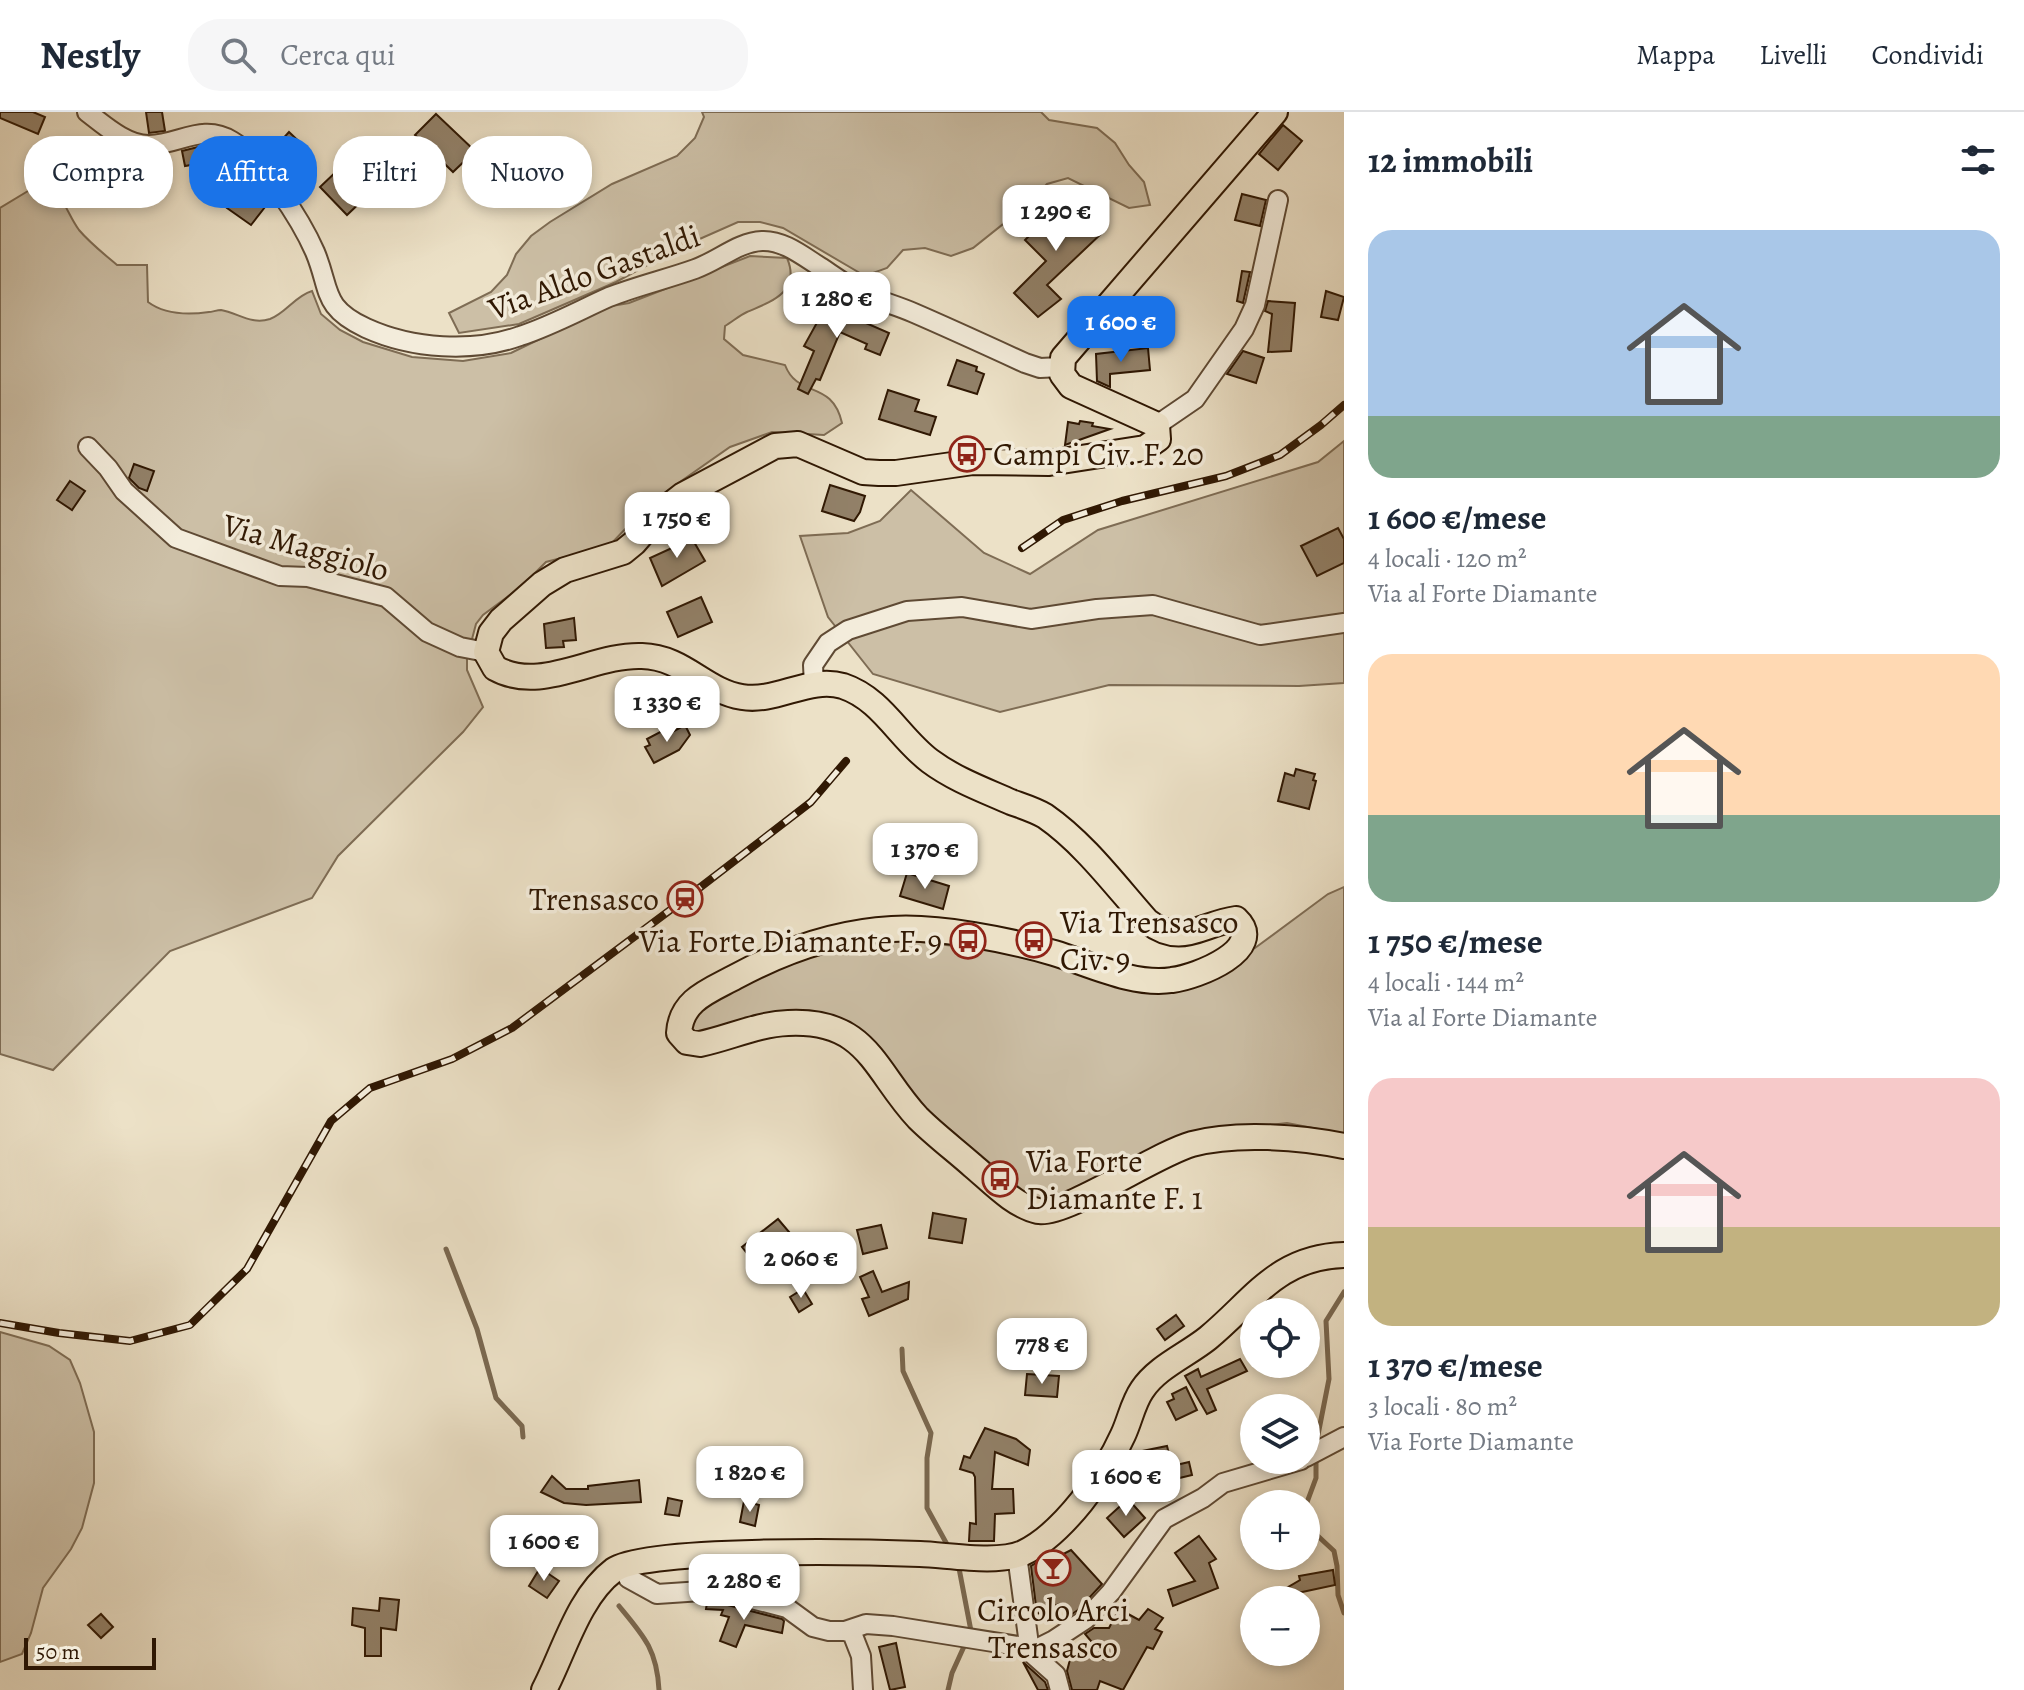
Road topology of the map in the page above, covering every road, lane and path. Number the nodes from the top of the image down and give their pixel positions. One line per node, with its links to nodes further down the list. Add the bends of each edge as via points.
1 (87, 112): 4 (street, Via Aldo Gastaldi, via 129,141 150,145 197,133 235,143 278,189 299,221 335,307 356,323 398,339 454,346 519,337 635,287 698,268 743,245 771,241 858,291 1025,363)
2 (1275, 112): 4 (main road, via 1067,352)
3 (1278, 200): 5 (street, via 1255,305 1244,329 1195,399)
4 (1061, 367): 5 (main road, via 1071,386)
5 (1157, 425): 8 (main road, via 1158,439 1145,448 1049,463 973,462 896,473 863,472 798,444 775,446 683,495 623,552 554,575 495,626)
6 (88, 447): 8 (street, Via Maggiolo, via 124,491 176,538 280,576 308,577 386,597 427,632)
7 (1344, 623): 9 (street, via 1260,635 1153,605 1031,619 962,607 907,611 848,630 828,643 813,665)
8 (486, 652): 9 (main road, via 495,668 521,677 642,656 679,664 721,691 741,697 762,698)
9 (814, 685): 10 (main road, via 827,683 860,694 928,760 965,782 1042,814 1070,836 1159,930 1193,933 1236,919 1246,938 1240,950 1173,980 1140,979 972,935 892,929 821,940 696,1000 682,1014 679,1033 687,1042 700,1044 788,1022 822,1025 847,1035 869,1051 918,1118 987,1178 1038,1211 1062,1208 1193,1143 1254,1137)
10 (1344, 1146)
11 (1344, 1255): 15 (main road, via 1316,1259 1267,1282 1210,1337 1152,1378 1103,1472 1062,1522)
12 (1344, 1437): 13 (street)
13 (1320, 1450)
14 (1254, 1474): 18 (street, via 1223,1483 1164,1519 1086,1619)
15 (1017, 1555): 18 (street); 19 (main road, via 771,1554 625,1563 589,1598)
16 (628, 1578): 17 (street, via 657,1594 717,1590 787,1608 813,1627)
17 (845, 1631): 18 (street, via 866,1624 893,1626); 20 (street, via 852,1633 861,1656)
18 (1030, 1652): 21 (street, via 1056,1675)
19 (544, 1690)
20 (863, 1690)
21 (1060, 1690)

